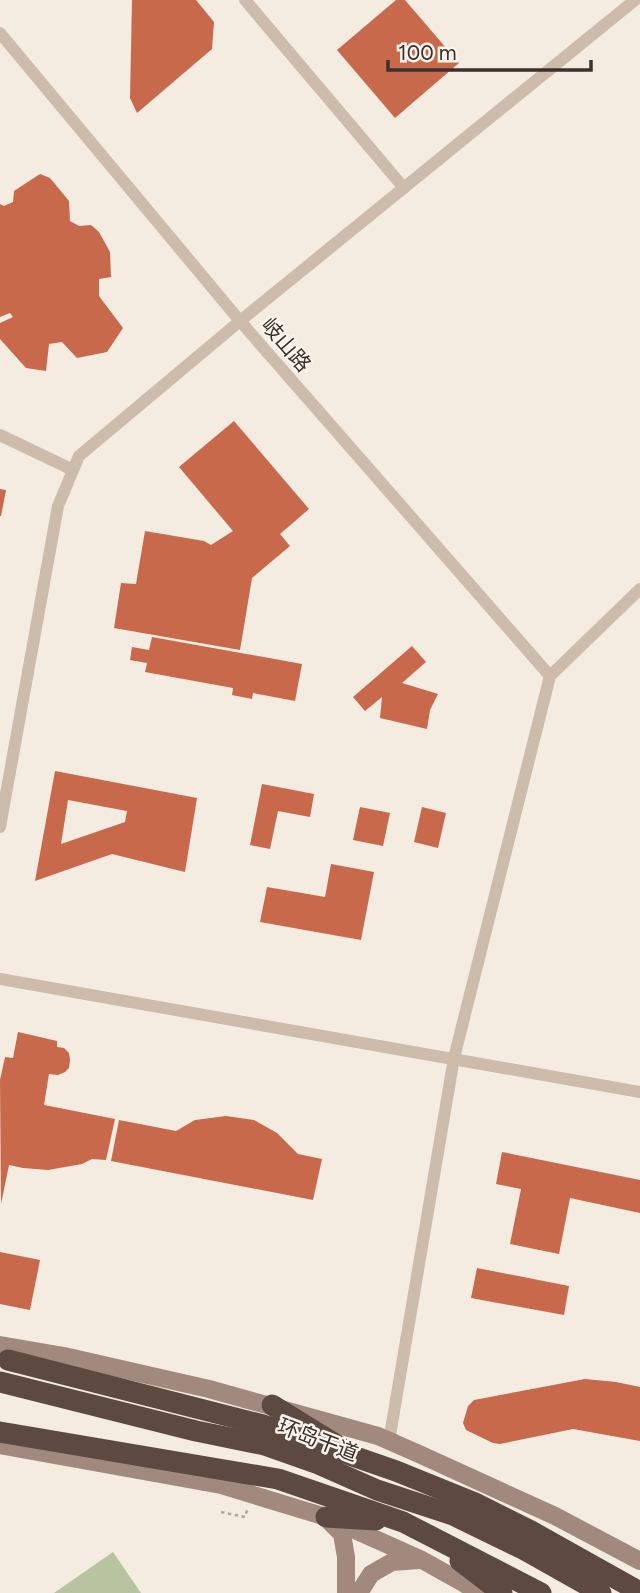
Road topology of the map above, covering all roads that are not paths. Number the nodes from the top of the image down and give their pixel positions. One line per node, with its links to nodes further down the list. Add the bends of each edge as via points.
1 (245, 0): 4 (street)
2 (635, 0): 4 (street)
3 (0, 33): 5 (street, 岐山路)
4 (404, 188): 5 (street)
5 (240, 321): 7 (street, via 79,456); 9 (street, 岐山路)
6 (0, 435): 7 (street)
7 (73, 470): 10 (street, via 58,506)
8 (640, 589): 9 (street)
9 (550, 676): 12 (street)
10 (0, 827)
11 (0, 979): 12 (street)
12 (454, 1058): 13 (street); 18 (street)
13 (640, 1092)
14 (3, 1355): 16 (main road, via 64,1356); 26 (highway, bridge, via 263,1425 396,1471 475,1503)
15 (0, 1382): 20 (highway, 环岛干道, via 265,1445)
16 (272, 1405): 18 (main road); 20 (highway)
17 (0, 1432): 22 (highway, via 278,1479)
18 (389, 1441): 25 (main road, via 555,1516)
19 (0, 1445): 21 (main road, via 221,1485)
20 (453, 1515): 32 (highway, 环岛干道)
21 (326, 1517): 22 (highway); 24 (main road); 27 (main road, via 342,1534)
22 (404, 1522): 23 (highway)
23 (423, 1531): 30 (highway); 31 (highway)
24 (422, 1560): 28 (main road, via 391,1562 371,1574); 29 (main road)
25 (640, 1561)
26 (640, 1592)
27 (346, 1593)
28 (359, 1593)
29 (478, 1593)
30 (502, 1593)
31 (541, 1593)
32 (601, 1593)

